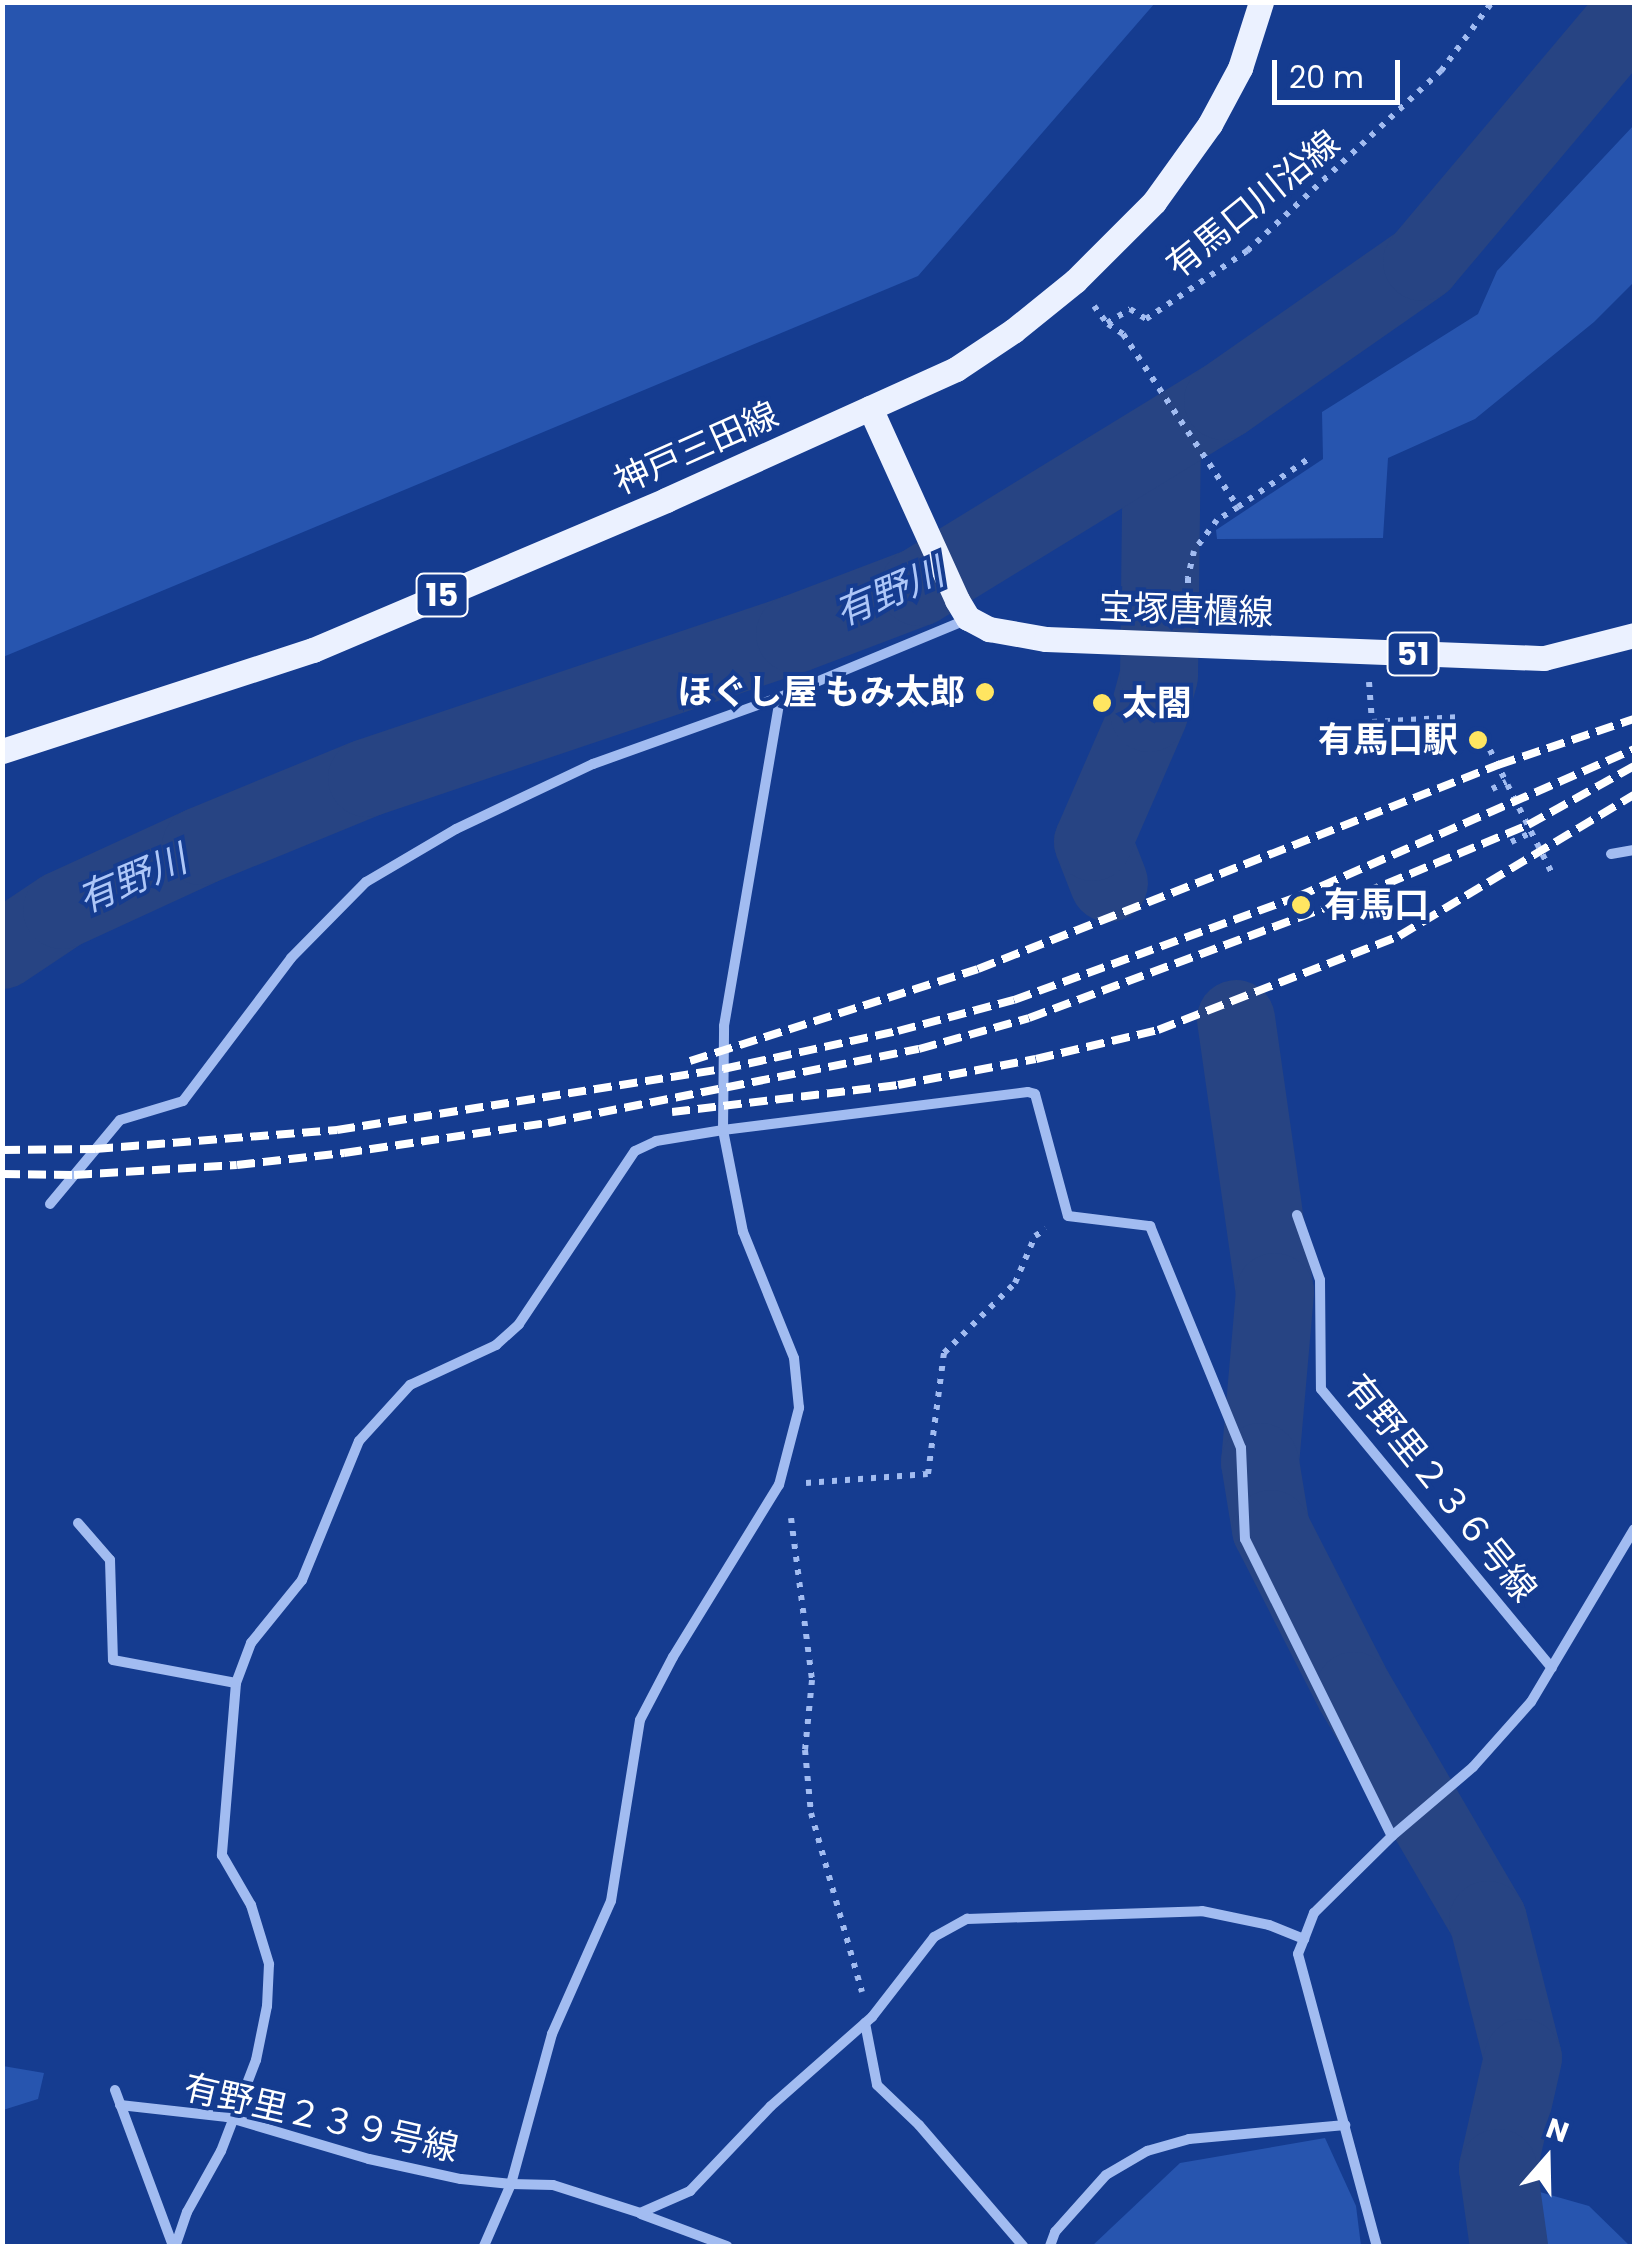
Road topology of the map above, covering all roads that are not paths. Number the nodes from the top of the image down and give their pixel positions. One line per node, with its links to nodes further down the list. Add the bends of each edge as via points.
1 (1261, 2): 2 (main road, 神戸三田線 / 15, via 1240,68 1154,202 1013,332 956,370)
2 (870, 408): 3 (main road); 6 (main road, 神戸三田線 / 15, via 313,650)
3 (963, 609): 4 (main road, 宝塚唐櫃線 / 51, via 1016,636 1368,653 1544,658); 5 (street)
4 (1634, 636)
5 (780, 698): 9 (street, via 724,1026); 10 (street, via 593,764 456,828 366,882 291,958 183,1101 120,1120)
6 (2, 751)
7 (1634, 850): 8 (street)
8 (1611, 854)
9 (722, 1130): 15 (street, via 656,1141 635,1152 519,1324 496,1345 410,1384 359,1441 302,1580 251,1644); 16 (street, via 1035,1094 1068,1216 1150,1226 1241,1448 1246,1539); 23 (street, via 742,1232 794,1358 799,1408 779,1485 640,1720 612,1902 552,2034)
10 (50, 1204)
11 (1297, 1215): 14 (street, 有野里２３６号線, via 1320,1280 1320,1389)
12 (78, 1523): 15 (street, via 110,1560 113,1660)
13 (1634, 1529): 14 (street)
14 (1552, 1668): 16 (street, via 1531,1702 1442,1795)
15 (236, 1683): 21 (street, via 222,1855 251,1905 268,1964 256,2060)
16 (1392, 1836): 17 (street, via 1314,1913)
17 (1304, 1939): 18 (street, via 1202,1910 967,1919 934,1937); 22 (street, via 1298,1954)
18 (866, 2022): 24 (street, via 771,2106 690,2191); 28 (street, via 877,2086 920,2125)
19 (115, 2090): 20 (street)
20 (120, 2105): 21 (street, 有野里２３９号線); 25 (street)
21 (232, 2119): 23 (street, 有野里２３９号線, via 369,2159); 25 (street)
22 (1345, 2126): 29 (street, via 1189,2139 1147,2151 1106,2175 1054,2232); 30 (street)
23 (511, 2184): 24 (street, 有野里２３９号線, via 552,2185); 26 (street)
24 (640, 2213): 27 (street, 有野里２３９号線)
25 (174, 2246)
26 (484, 2246)
27 (727, 2246)
28 (1023, 2246)
29 (1050, 2246)
30 (1377, 2246)

